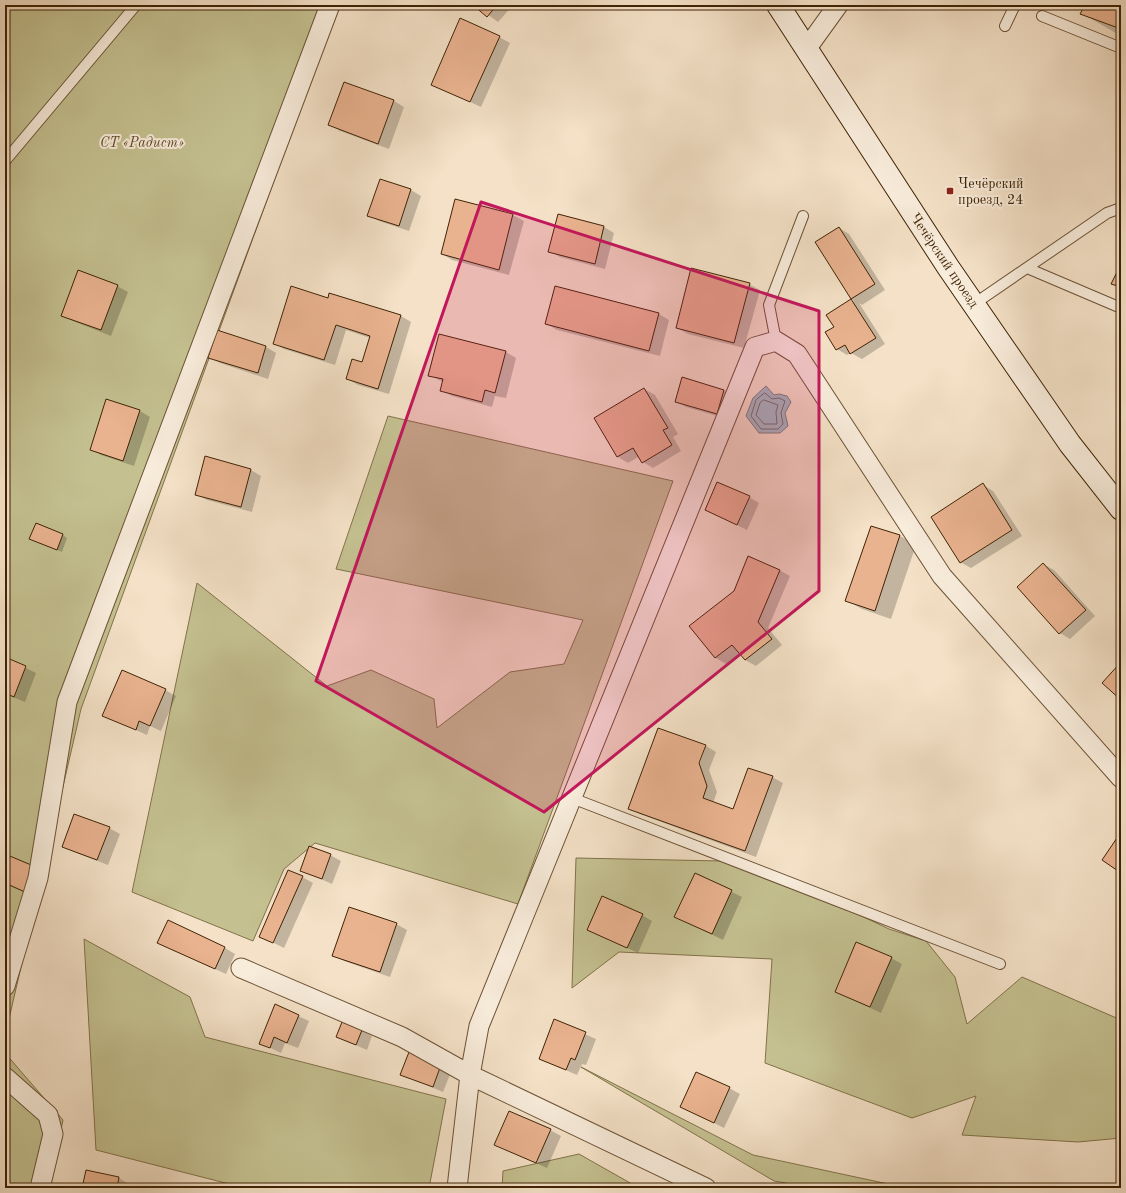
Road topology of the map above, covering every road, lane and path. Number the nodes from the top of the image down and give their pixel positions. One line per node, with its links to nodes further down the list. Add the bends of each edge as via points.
1 (136, 5): 10 (lane)
2 (330, 5): 22 (street, via 67,702 38,878)
3 (778, 5): 8 (main road, Чечёрский проезд)
4 (838, 5): 8 (street)
5 (1015, 5): 7 (lane)
6 (1042, 16): 9 (lane)
7 (1005, 26)
8 (807, 48): 14 (main road, Чечёрский проезд)
9 (1121, 48)
10 (5, 160)
11 (1121, 208): 13 (lane, via 1107,213)
12 (803, 216): 16 (lane, via 769,305)
13 (1027, 268): 14 (lane); 15 (lane)
14 (974, 304): 17 (main road, Чечёрский проезд, via 1070,444)
15 (1121, 308)
16 (776, 341): 18 (street, via 797,354 942,576); 19 (street, via 755,347)
17 (1121, 509)
18 (1121, 778)
19 (572, 798): 20 (lane); 23 (street, via 479,1026)
20 (1000, 964)
21 (241, 968): 23 (street, via 402,1037)
22 (5, 986)
23 (470, 1075): 26 (street); 27 (street)
24 (5, 1078): 25 (street, via 48,1115 53,1134)
25 (40, 1188)
26 (457, 1188)
27 (706, 1188)

